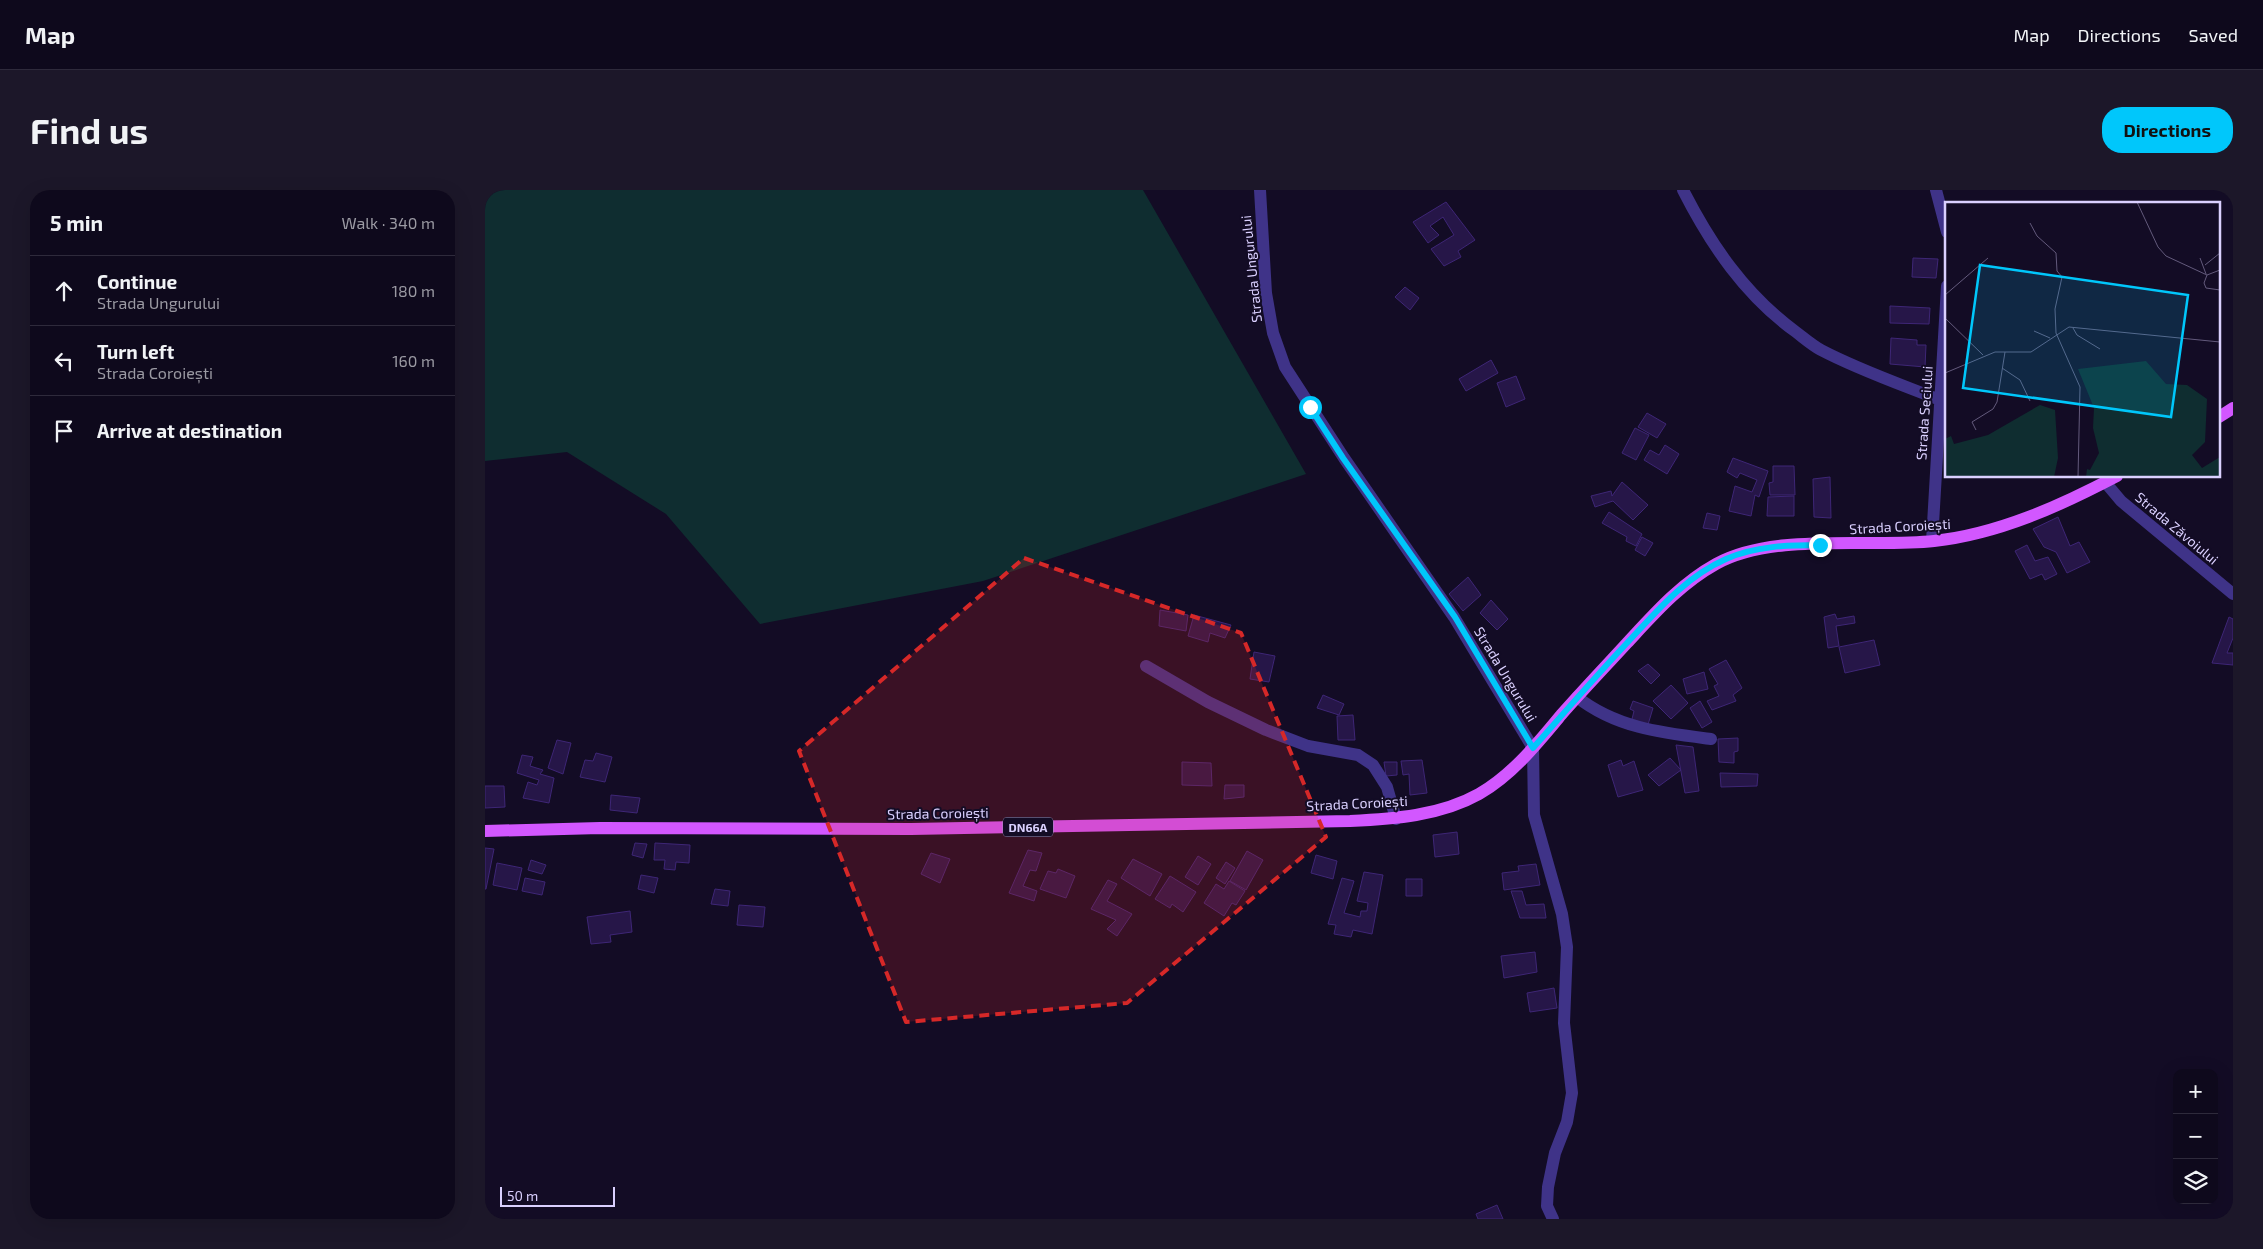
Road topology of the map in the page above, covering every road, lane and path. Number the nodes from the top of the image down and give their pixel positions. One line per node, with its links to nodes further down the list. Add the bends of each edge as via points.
1 (1260, 190): 16 (street, Strada Ungurului, via 1266,293 1273,333 1285,367 1343,458 1455,617)
2 (1683, 190): 6 (street, via 1705,233 1740,281 1778,320 1819,349)
3 (1936, 190): 4 (street)
4 (1945, 224)
5 (1945, 324): 6 (street, Strada Seciului)
6 (1941, 400): 11 (street, Strada Seciului)
7 (2233, 408): 8 (main road)
8 (2221, 416)
9 (2113, 478): 10 (main road, Strada Coroiești / DN66A)
10 (2105, 482): 11 (main road, Strada Coroiești / DN66A, via 1991,530); 12 (street, Strada Zăvoiului, via 2121,500)
11 (1932, 542): 14 (main road, Strada Coroiești / DN66A, via 1797,545 1728,558 1697,575 1667,600)
12 (2233, 594)
13 (1146, 666): 17 (street, via 1266,730 1308,746 1358,755 1373,765 1387,787)
14 (1577, 697): 15 (street, via 1599,713 1622,723); 16 (main road, Strada Coroiești / DN66A)
15 (1711, 739)
16 (1533, 748): 17 (main road, Strada Coroiești / DN66A, via 1512,770 1477,795 1434,811); 19 (street, Strada Ungurului, via 1534,815 1562,914 1567,947 1564,1023 1572,1093 1548,1187 1547,1206)
17 (1396, 819): 18 (main road, Strada Coroiești / DN66A, via 911,829)
18 (485, 831)
19 (1553, 1219)

